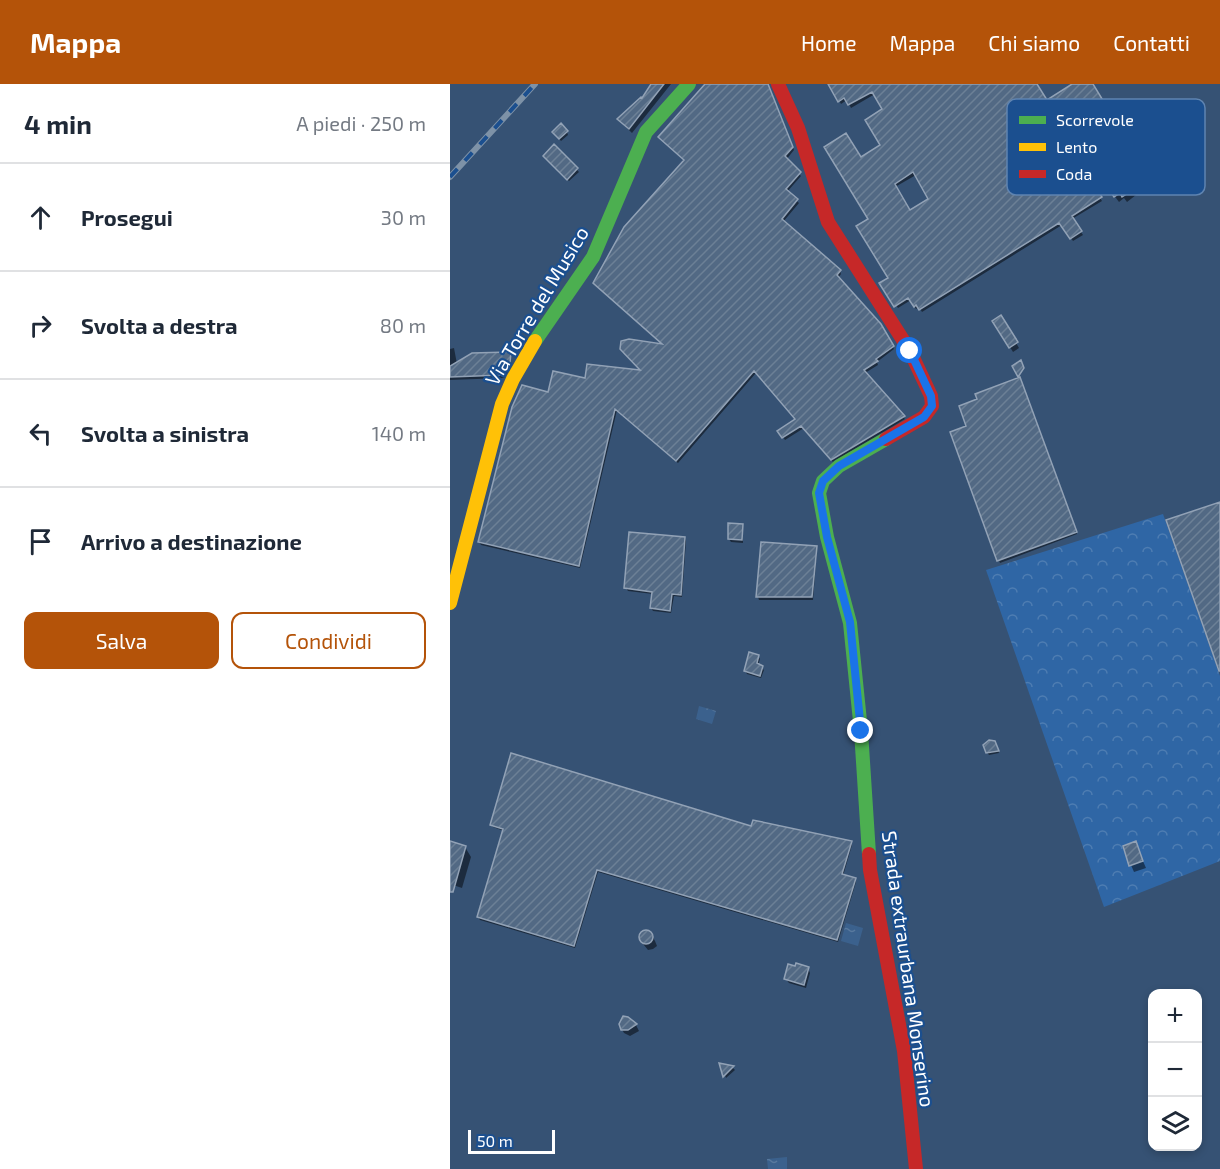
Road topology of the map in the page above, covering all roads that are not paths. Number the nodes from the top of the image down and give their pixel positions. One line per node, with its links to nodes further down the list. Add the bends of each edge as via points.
1 (689, 84): 3 (street, Via Torre del Musico, via 646,132 593,257 513,379 502,404)
2 (778, 84): 4 (street, Strada extraurbana Monserino, via 798,128 828,222 910,351 931,396 932,406 924,417 839,466 823,481 819,493 850,622 870,870 904,1051)
3 (450, 603)
4 (916, 1169)

